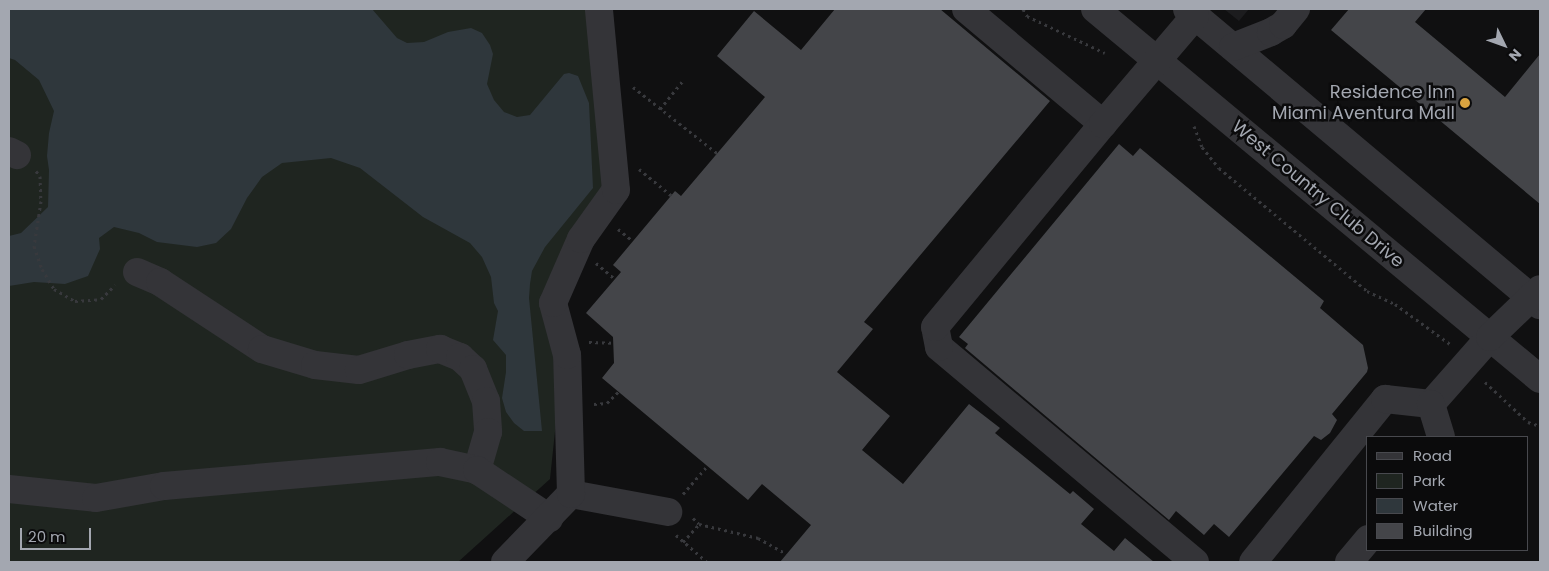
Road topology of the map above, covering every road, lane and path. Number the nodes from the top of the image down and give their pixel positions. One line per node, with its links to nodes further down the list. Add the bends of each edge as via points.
1 (599, 9): 10 (street)
2 (966, 9): 14 (street)
3 (1023, 9): 8 (path, via 1027,16)
4 (1094, 9): 9 (street, West Country Club Drive)
5 (1296, 9): 7 (street, via 1283,25 1272,32)
6 (1191, 12): 7 (street); 9 (street)
7 (1233, 47): 18 (street)
8 (1107, 54)
9 (1157, 60): 14 (street); 19 (street, West Country Club Drive)
10 (604, 65): 12 (path); 29 (street, via 616,190 581,239 553,303 567,354)
11 (683, 80): 12 (path)
12 (660, 109): 16 (path)
13 (1191, 120): 20 (path, via 1202,147 1218,168 1367,291 1395,304)
14 (1103, 124): 38 (street, via 936,327 939,347)
15 (13, 153): 17 (path, via 30,163 40,176 41,200 34,246 54,289 76,301 101,299 116,284)
16 (717, 153)
17 (137, 272): 27 (street, via 160,282 262,349 315,364 359,370 408,354 440,349 460,357 473,369 486,401 488,432)
18 (1538, 297): 19 (street)
19 (1490, 337): 21 (street, West Country Club Drive); 23 (street)
20 (1450, 343)
21 (1540, 379)
22 (1484, 381): 24 (path, via 1528,422)
23 (1431, 404): 25 (street); 39 (street, via 1385,399)
24 (1540, 426)
25 (1441, 436)
26 (707, 466): 30 (path)
27 (477, 470): 28 (street, via 440,462 164,486 96,498); 31 (street)
28 (9, 489)
29 (571, 494): 30 (street); 31 (street)
30 (672, 508): 32 (path); 33 (path, via 660,522)
31 (549, 518): 36 (street)
32 (700, 524): 33 (path); 35 (path, via 758,538)
33 (683, 542): 37 (path)
34 (1366, 542): 40 (street)
35 (787, 554)
36 (505, 562)
37 (707, 562)
38 (1195, 562)
39 (1253, 562)
40 (1351, 562)

